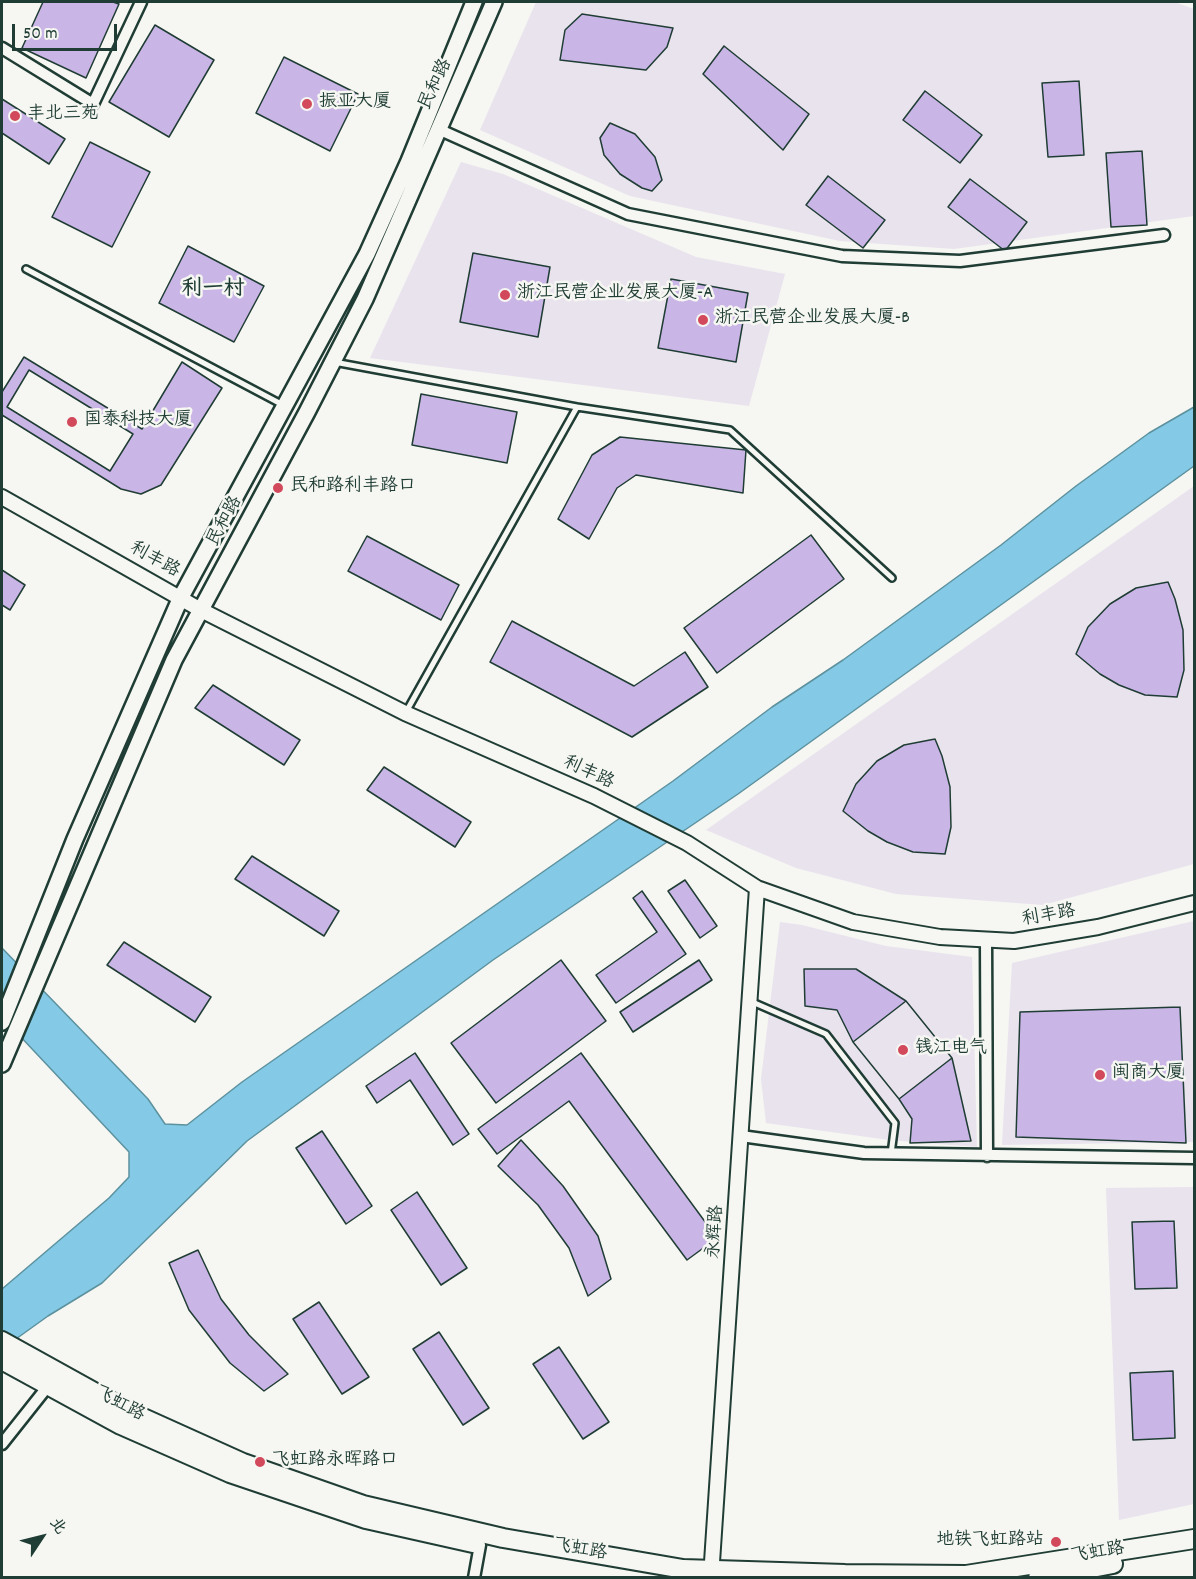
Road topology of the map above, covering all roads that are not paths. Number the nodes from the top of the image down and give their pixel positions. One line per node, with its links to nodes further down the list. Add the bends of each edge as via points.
1 (141, 2): 4 (street, via 93,104)
2 (474, 2): 9 (main road, 民和路, via 367,254)
3 (494, 2): 5 (main road, 民和路)
4 (2, 48)
5 (438, 129): 6 (street, via 627,214 842,256 960,261); 8 (main road, 民和路, via 365,299)
6 (1164, 235)
7 (26, 269): 9 (lane)
8 (333, 362): 10 (lane); 14 (main road, 民和路)
9 (285, 406): 13 (main road, 民和路)
10 (577, 407): 12 (lane, via 730,429); 15 (lane)
11 (2, 496): 13 (street, 利丰路)
12 (892, 578)
13 (181, 597): 14 (street, 利丰路); 20 (main road, 民和路, via 75,839)
14 (201, 610): 15 (street, 利丰路); 21 (main road, 民和路, via 174,660)
15 (405, 713): 16 (street, 利丰路, via 594,796 687,843)
16 (757, 888): 18 (street, 利丰路, via 853,922 940,937); 19 (street, 永辉路)
17 (1194, 903): 18 (street, 利丰路, via 1098,927 1014,941)
18 (986, 939): 24 (street)
19 (749, 1001): 22 (street, 永辉路); 23 (lane, via 826,1034 895,1123)
20 (2, 1022)
21 (2, 1064)
22 (741, 1136): 23 (street); 32 (street, 永辉路)
23 (891, 1154): 24 (street)
24 (987, 1156): 25 (street)
25 (1194, 1158)
26 (6, 1350): 27 (main road, 飞虹路); 32 (main road, 飞虹路, via 132,1413 243,1462 363,1505 503,1538)
27 (48, 1386): 28 (street); 30 (main road, 飞虹路, via 121,1425 230,1473 366,1519)
28 (2, 1444)
29 (1194, 1539): 32 (main road, 飞虹路, via 966,1575)
30 (480, 1545): 33 (street); 34 (main road, 飞虹路)
31 (1194, 1550): 35 (main road, 飞虹路)
32 (712, 1574)
33 (474, 1578)
34 (678, 1578)
35 (1038, 1578)

